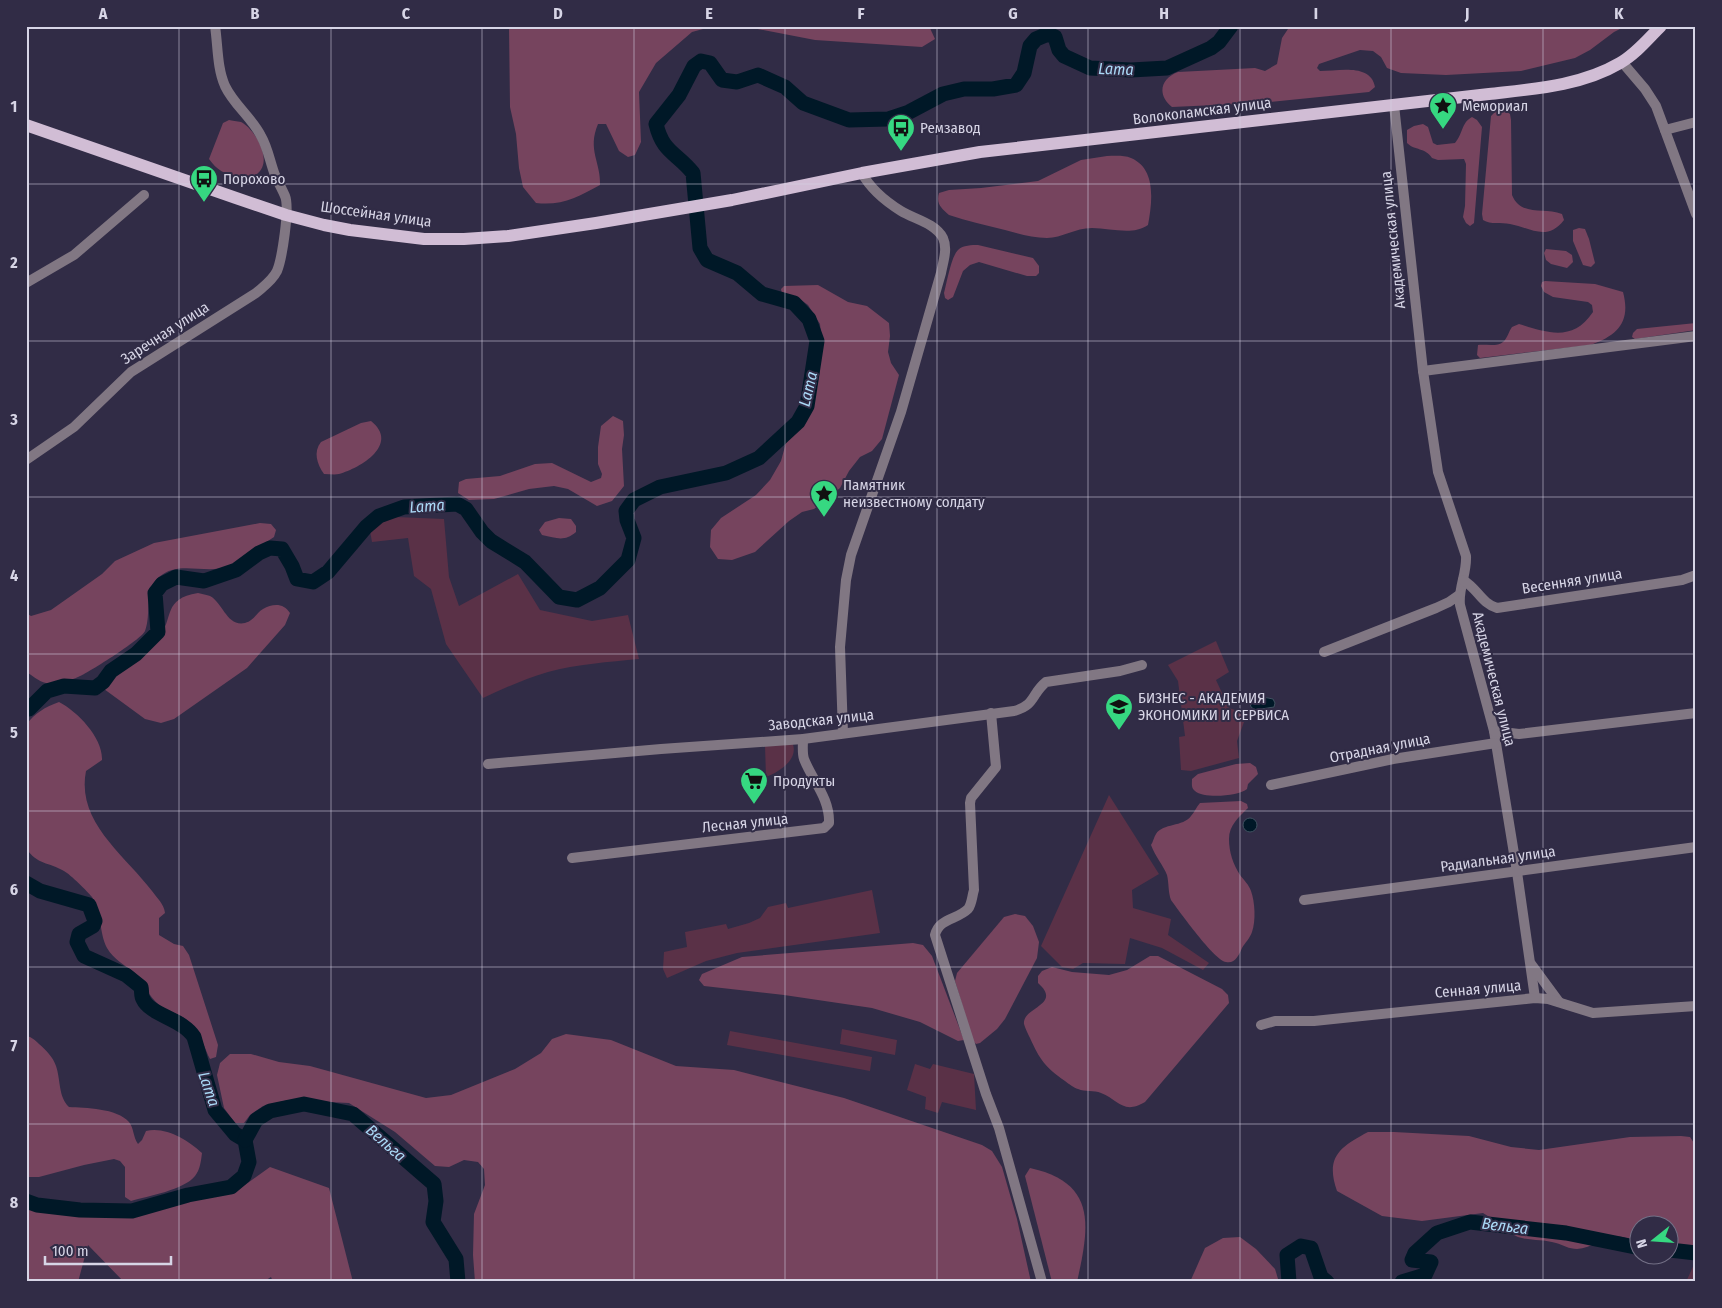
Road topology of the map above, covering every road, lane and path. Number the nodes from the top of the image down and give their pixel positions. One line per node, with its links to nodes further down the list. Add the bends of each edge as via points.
1 (214, 26): 11 (street, Заречная улица, via 225,85 261,134 285,197)
2 (1661, 26): 3 (main road, Волоколамская улица)
3 (1622, 62): 4 (main road, Волоколамская улица, via 1562,84); 7 (street, via 1656,106)
4 (1394, 105): 8 (main road, Волоколамская улица, via 980,152); 15 (street, Академическая улица)
5 (1696, 122): 7 (street)
6 (26, 125): 11 (main road, Шоссейная улица)
7 (1665, 130): 12 (street)
8 (862, 173): 10 (main road, Волоколамская улица); 25 (street, via 878,196 938,232 944,240 945,250 901,412 851,556 840,647)
9 (144, 195): 13 (street, via 74,255)
10 (732, 200): 11 (main road, Шоссейная улица, via 517,235 456,240 350,230)
11 (286, 214): 16 (street, Заречная улица, via 281,254 271,280 256,293 131,372 74,427)
12 (1696, 214)
13 (26, 283)
14 (1696, 336): 15 (street)
15 (1423, 371): 18 (street, Академическая улица, via 1438,472 1466,556)
16 (26, 460)
17 (1696, 575): 18 (street, Весенняя улица, via 1682,580 1497,608 1488,605)
18 (1463, 580): 19 (street, Академическая улица)
19 (1458, 594): 20 (street, via 1436,608); 24 (street, Академическая улица)
20 (1324, 652)
21 (1142, 665): 23 (street, Заводская улица, via 1046,682 1029,705)
22 (1696, 713): 24 (street, via 1519,734)
23 (991, 714): 25 (street, Заводская улица); 39 (street, via 996,767 970,803 974,890 971,904 962,913 942,923 935,935 998,1128)
24 (1494, 731): 27 (street, Академическая улица)
25 (843, 733): 26 (street, Заводская улица)
26 (803, 739): 28 (street, Заводская улица); 31 (street, Лесная улица, via 803,757 829,811 829,822 824,828)
27 (1496, 743): 29 (street, Отрадная улица, via 1393,759); 32 (street, Академическая улица)
28 (488, 764)
29 (1271, 785)
30 (1696, 847): 32 (street, Радиальная улица)
31 (572, 858)
32 (1517, 872): 33 (street, Радиальная улица); 34 (street, Академическая улица)
33 (1304, 900)
34 (1530, 962): 35 (street, Академическая улица); 36 (street)
35 (1535, 998): 36 (street, Сенная улица); 38 (street, Сенная улица, via 1314,1021 1275,1021)
36 (1559, 1002): 37 (street, Сенная улица, via 1593,1013)
37 (1696, 1006)
38 (1262, 1025)
39 (1042, 1282)

